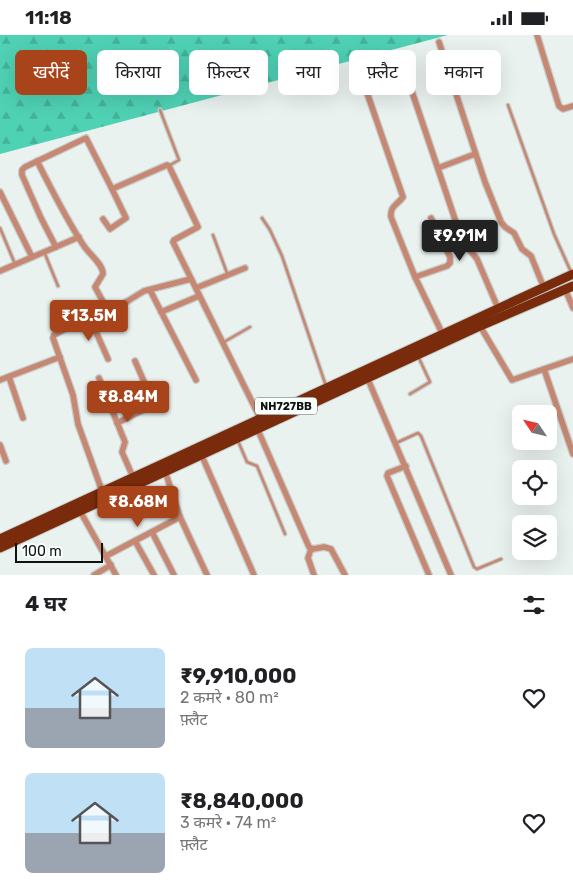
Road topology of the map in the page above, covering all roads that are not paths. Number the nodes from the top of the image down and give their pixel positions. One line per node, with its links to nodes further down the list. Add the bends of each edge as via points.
1 (537, 35): 4 (street, via 559,106 563,109)
2 (439, 42): 6 (street)
3 (508, 105): 24 (lane, via 554,234)
4 (573, 106)
5 (160, 111): 8 (lane, via 179,160)
6 (475, 154): 9 (street); 31 (street, via 501,222 531,256)
7 (37, 161): 10 (street, via 86,138); 17 (street); 18 (street, via 24,167 22,175)
8 (168, 166): 10 (street); 27 (street, via 198,226 173,241)
9 (438, 168): 26 (street, via 405,71 399,67 366,79 365,87 403,197 392,206 391,217); 34 (street, via 462,240 477,259)
10 (112, 189): 14 (street, via 126,218 109,229)
11 (0, 192): 20 (street)
12 (262, 218): 54 (lane, via 282,256)
13 (432, 218): 26 (street, via 450,263)
14 (103, 219)
15 (0, 229): 21 (lane)
16 (212, 235): 25 (lane)
17 (79, 237): 18 (street); 36 (street, via 104,272 95,287)
18 (56, 247): 19 (street)
19 (44, 252): 20 (street); 28 (lane)
20 (32, 257): 21 (street)
21 (16, 264): 23 (street)
22 (245, 268): 25 (street)
23 (0, 271)
24 (573, 274): 31 (highway, NH727BB)
25 (228, 275): 30 (street)
26 (415, 277): 41 (street)
27 (191, 279): 30 (street); 32 (street)
28 (58, 286)
29 (569, 287): 35 (street); 39 (highway, NH727BB)
30 (196, 288): 33 (street)
31 (544, 288): 34 (highway, NH727BB)
32 (150, 290): 36 (street, via 139,293 118,307); 37 (street)
33 (199, 296): 37 (street); 42 (street)
34 (498, 308): 41 (highway, NH727BB)
35 (573, 308)
36 (107, 309): 38 (street)
37 (161, 313): 53 (street)
38 (89, 316): 44 (street, via 54,335); 45 (street)
39 (480, 326): 43 (highway, NH727BB); 48 (street, via 512,380)
40 (250, 327): 42 (lane)
41 (443, 335): 49 (highway, NH727BB)
42 (223, 342): 57 (street)
43 (417, 355): 49 (highway, NH727BB); 55 (lane, via 430,381)
44 (60, 357): 50 (street); 71 (street, via 73,395 78,424)
45 (108, 359)
46 (573, 359): 48 (street)
47 (135, 361): 58 (street, via 153,402)
48 (544, 369): 61 (street)
49 (366, 374): 54 (highway, NH727BB); 59 (highway, NH727BB); 63 (street)
50 (9, 377): 52 (street); 56 (street)
51 (99, 378): 58 (street)
52 (0, 380)
53 (196, 380)
54 (326, 388): 57 (highway, NH727BB)
55 (410, 394)
56 (23, 418)
57 (260, 418): 70 (highway, NH727BB)
58 (117, 423): 70 (street, via 124,441 122,453)
59 (257, 428): 62 (highway, NH727BB); 79 (street)
60 (573, 431): 61 (street)
61 (566, 433): 66 (street)
62 (237, 437): 65 (highway, NH727BB); 75 (lane, via 247,462 257,467)
63 (396, 443): 68 (street); 81 (lane, via 418,433 421,435 474,567 477,569)
64 (0, 445): 67 (street)
65 (201, 454): 69 (highway, NH727BB); 88 (street)
66 (573, 454)
67 (6, 461)
68 (406, 466): 91 (street, via 387,476); 92 (street)
69 (165, 471): 72 (highway, NH727BB); 73 (street)
70 (133, 477): 71 (highway, NH727BB)
71 (102, 491): 76 (highway, NH727BB)
72 (80, 511): 78 (highway, NH727BB); 80 (street)
73 (180, 517): 74 (street); 87 (street)
74 (152, 532): 77 (street); 86 (street)
75 (286, 534)
76 (0, 539)
77 (135, 541): 80 (street); 85 (street)
78 (0, 548)
79 (311, 549): 89 (street, via 308,561); 90 (street, via 331,549)
80 (106, 556): 82 (street)
81 (501, 559)
82 (111, 565): 83 (street); 84 (street)
83 (94, 575)
84 (116, 575)
85 (154, 575)
86 (174, 575)
87 (207, 575)
88 (254, 575)
89 (314, 575)
90 (345, 575)
91 (429, 575)
92 (451, 575)

